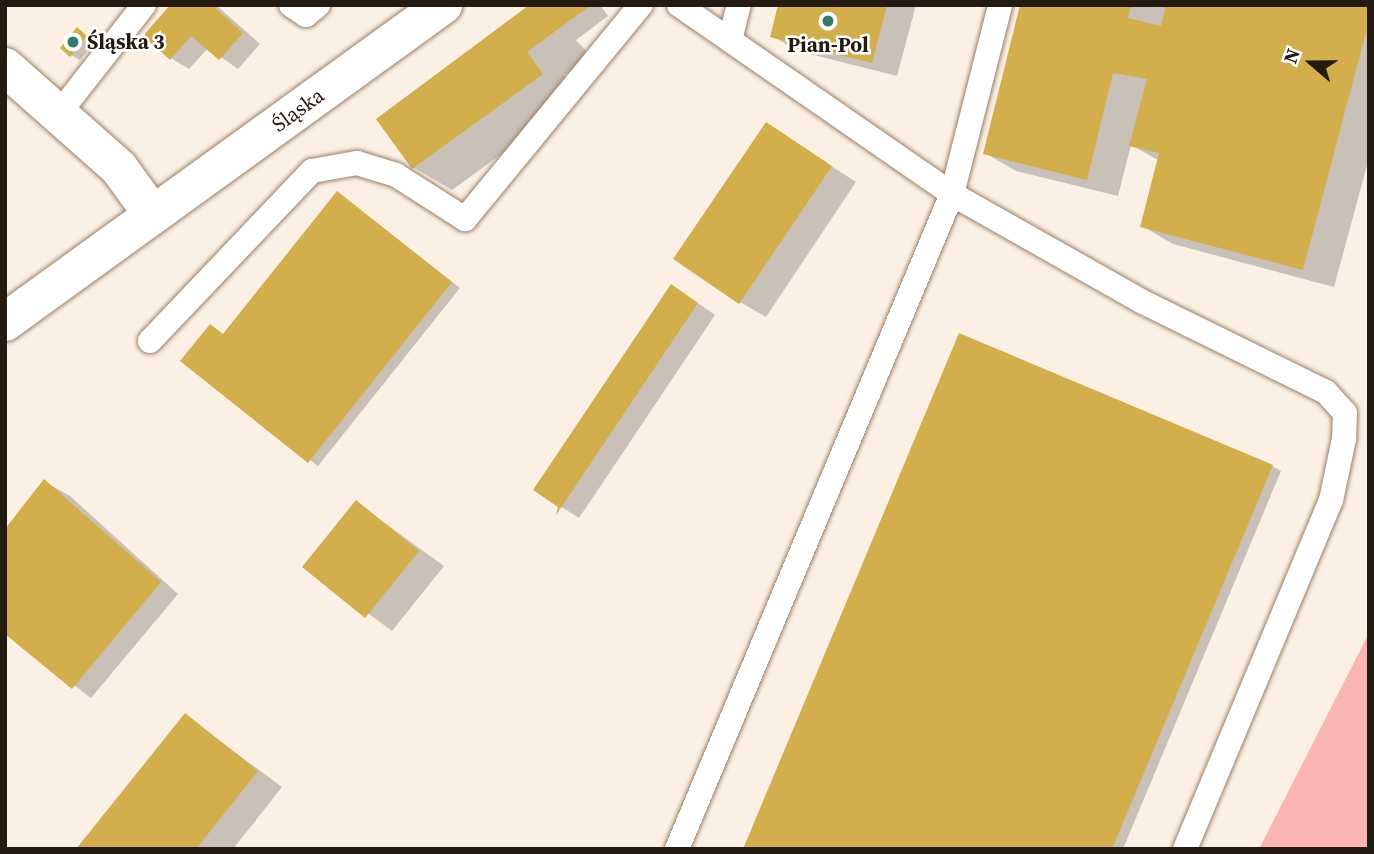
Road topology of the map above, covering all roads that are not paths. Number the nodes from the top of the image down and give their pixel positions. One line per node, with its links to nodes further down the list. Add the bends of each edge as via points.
1 (144, 5): 11 (lane)
2 (292, 5): 3 (lane, via 306,15)
3 (318, 5)
4 (443, 5): 13 (main road, Śląska)
5 (640, 5): 15 (lane, via 465,219 396,175 357,163 312,171)
6 (679, 5): 9 (lane)
7 (739, 5): 9 (lane)
8 (1000, 5): 12 (lane)
9 (730, 40): 12 (lane)
10 (5, 67): 11 (main road)
11 (60, 112): 13 (main road, via 119,168)
12 (952, 194): 16 (lane); 17 (lane, via 1141,301 1326,392 1345,413 1331,500)
13 (153, 215): 14 (main road, Śląska)
14 (5, 323)
15 (150, 341)
16 (677, 849)
17 (1185, 849)

